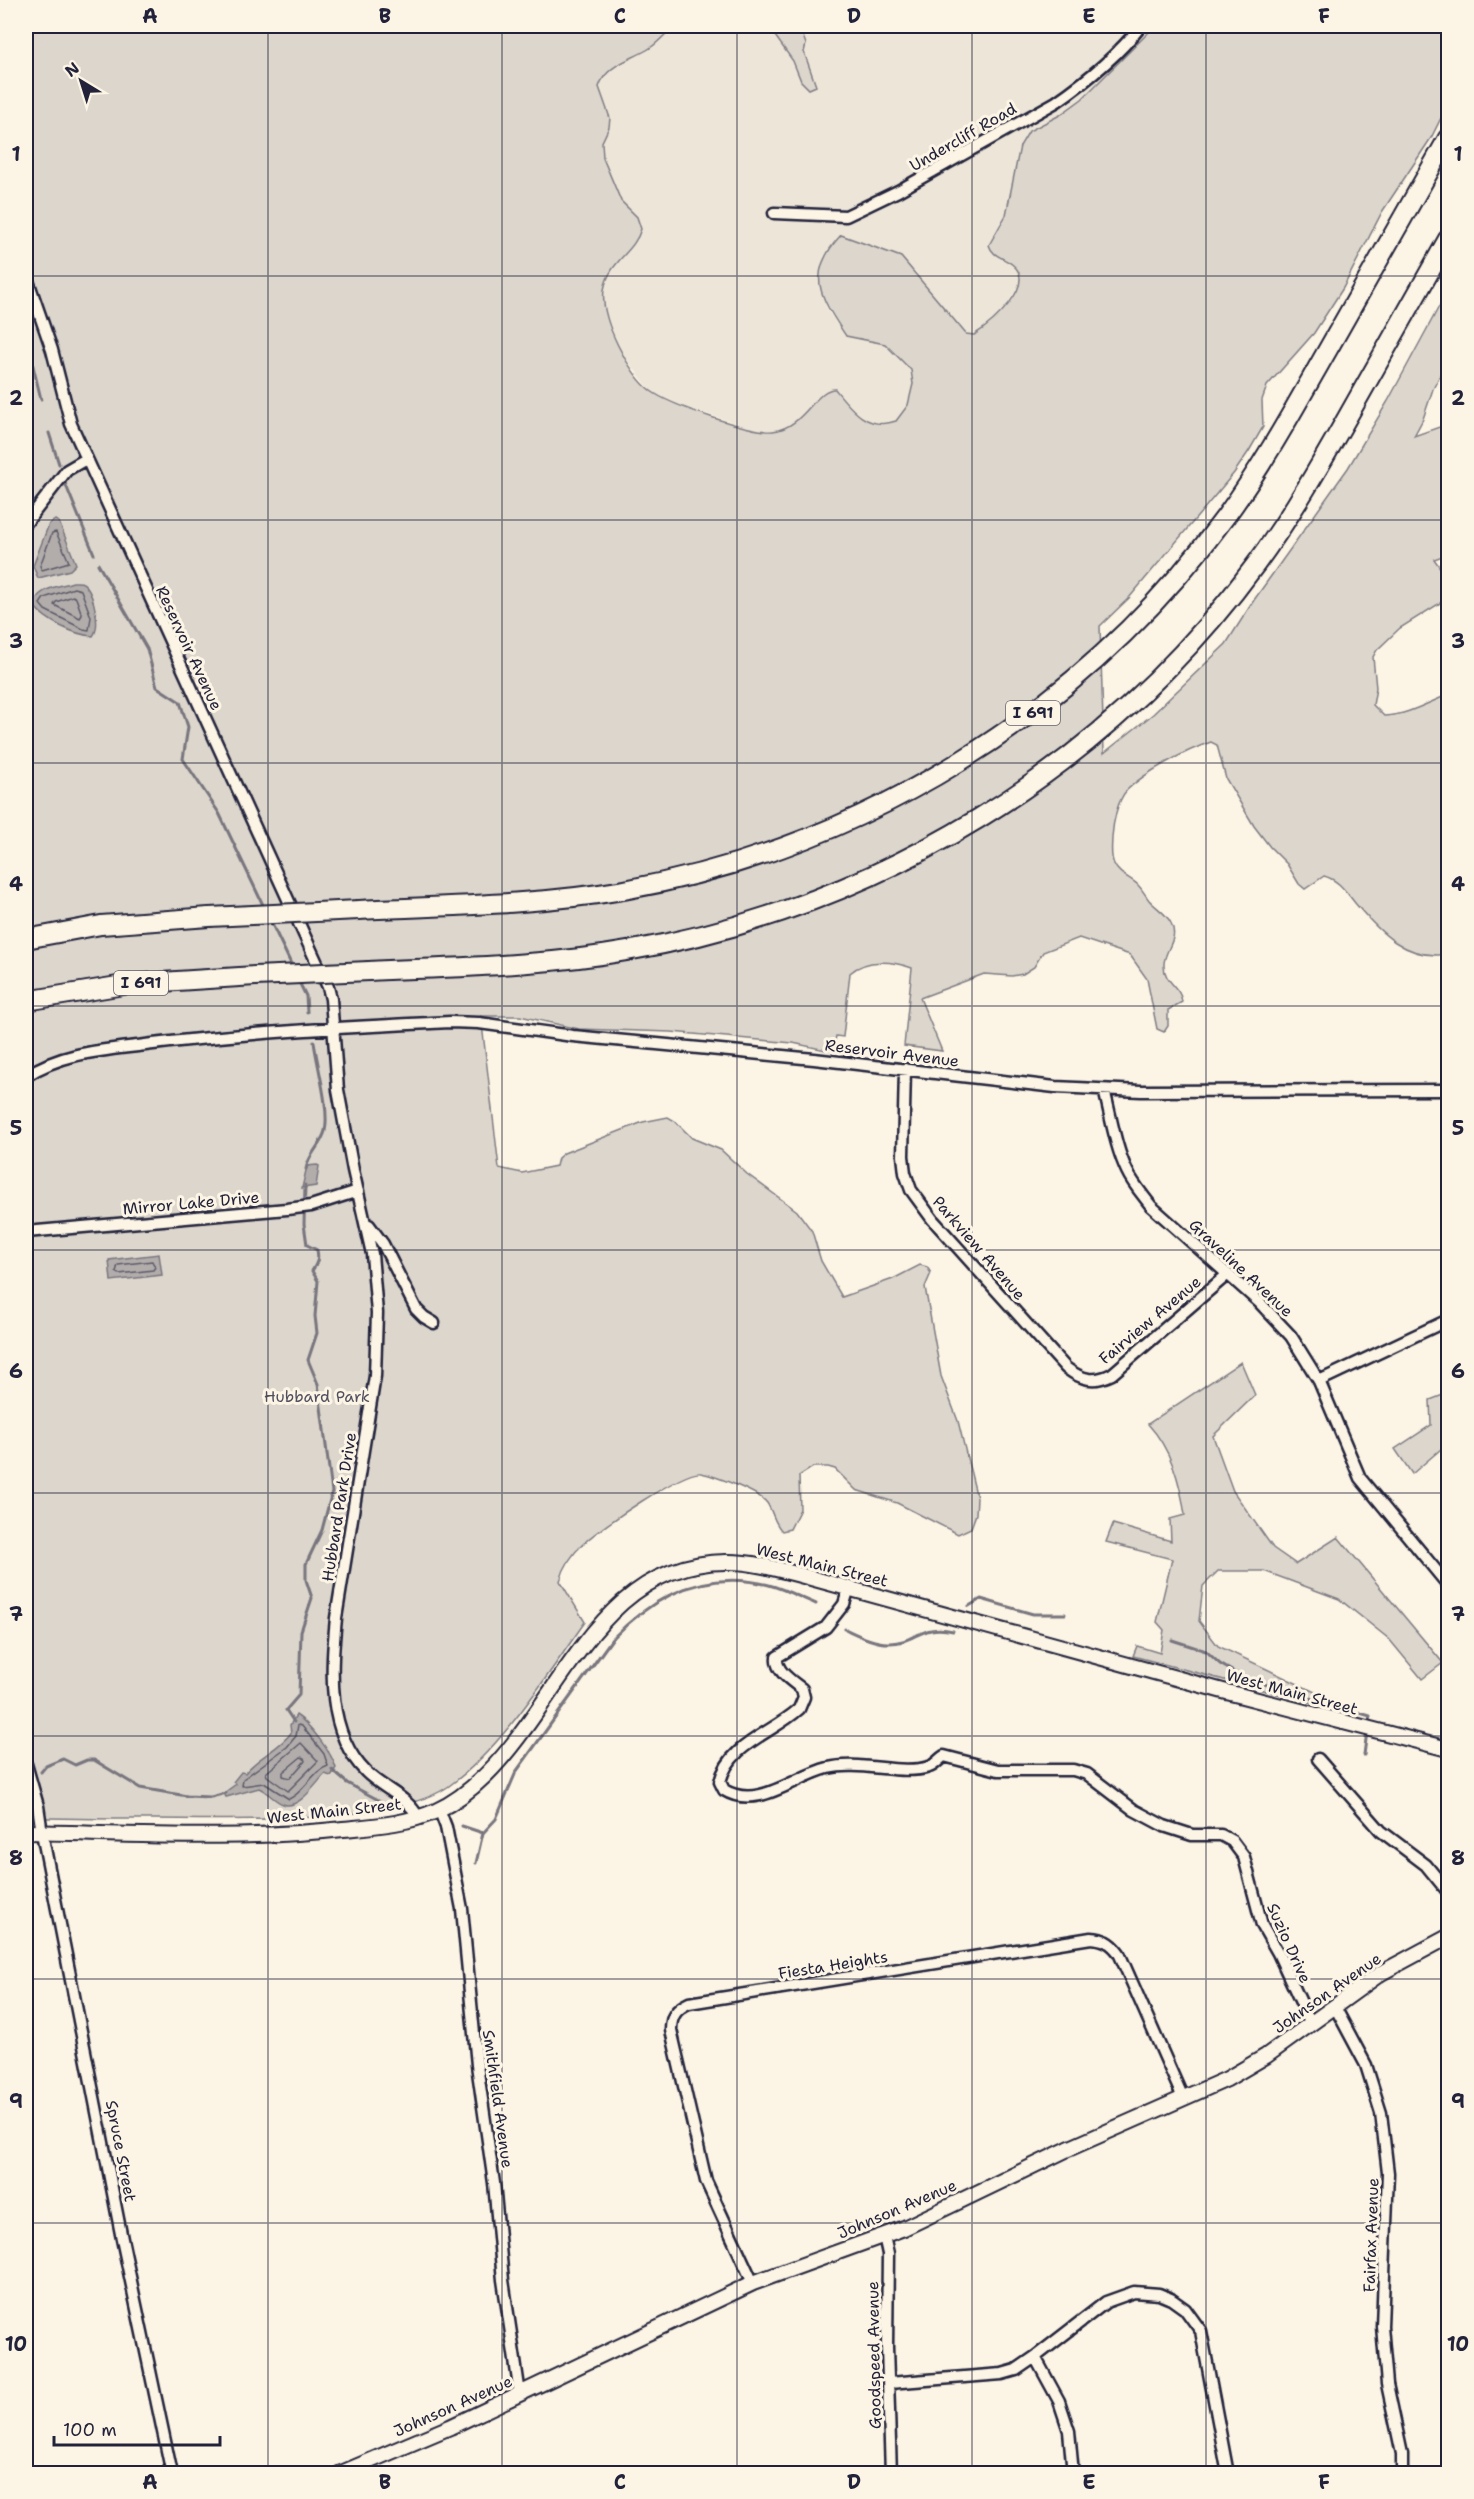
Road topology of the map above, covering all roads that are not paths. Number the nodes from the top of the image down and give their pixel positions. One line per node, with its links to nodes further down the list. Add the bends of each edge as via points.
1 (1141, 26): 3 (street, Undercliff Road, via 1080,85 898,191 846,216)
2 (1449, 138): 8 (highway, I 691, bridge, via 1276,441 1186,568 1131,627 1065,687 949,769 877,808 795,843 651,885 570,898 495,904 120,923)
3 (774, 213)
4 (1449, 238): 9 (highway, I 691, bridge, via 1312,479 1254,566 1198,636 1152,684 1082,746 1026,789 949,837 806,903 715,932 647,948 577,959 139,983)
5 (26, 275): 6 (street, Reservoir Avenue, via 71,424)
6 (86, 459): 7 (street, via 67,470); 10 (street, Reservoir Avenue, via 328,987)
7 (26, 523)
8 (29, 938)
9 (27, 1001)
10 (334, 1028): 11 (street, Reservoir Avenue, via 479,1023); 12 (street, Reservoir Avenue, via 264,1032 69,1056); 15 (street, Hubbard Park Drive, via 338,1090)
11 (905, 1069): 13 (street, Reservoir Avenue); 21 (street, Parkview Avenue, via 903,1156 911,1190 933,1220 1066,1368)
12 (26, 1076)
13 (1104, 1090): 14 (street, Reservoir Avenue); 18 (street, Graveline Avenue, via 1120,1153 1138,1189 1151,1206)
14 (1449, 1090)
15 (358, 1191): 16 (street, Hubbard Park Drive); 17 (street, Mirror Lake Drive, via 287,1209)
16 (364, 1218): 20 (street, via 416,1309); 29 (street, Hubbard Park Drive, via 375,1282 377,1344 336,1618 334,1698 343,1737 352,1754 367,1773 410,1804)
17 (26, 1232)
18 (1228, 1274): 21 (street, Fairview Avenue, via 1112,1374); 22 (street, Graveline Avenue, via 1277,1319)
19 (1449, 1320): 22 (street)
20 (434, 1323)
21 (1089, 1380)
22 (1318, 1381): 23 (street, Graveline Avenue, via 1360,1478)
23 (1449, 1585)
24 (849, 1588): 25 (main road, West Main Street); 28 (main road, West Main Street, via 774,1568 730,1562 684,1567 645,1583 608,1614 496,1764 458,1798); 35 (street, Suzio Drive, via 844,1604 826,1627 777,1657 780,1670 802,1689 804,1697 799,1709 735,1753 722,1773 724,1791 741,1797 761,1795 828,1768 931,1767 944,1756 998,1770 1058,1769 1087,1774 1148,1819 1192,1835 1221,1835 1232,1841 1244,1857 1262,1924)
25 (1449, 1749)
26 (1318, 1759): 32 (street, via 1381,1831 1426,1864)
27 (26, 1764): 31 (street, Spruce Street)
28 (439, 1809): 29 (main road, West Main Street); 41 (street, Smithfield Avenue, via 462,1909 477,2065)
29 (418, 1817): 31 (main road, West Main Street, via 371,1826 264,1835)
30 (26, 1832): 31 (main road, West Main Street)
31 (42, 1833): 42 (street, Spruce Street)
32 (1449, 1892)
33 (1449, 1937): 34 (main road, Johnson Avenue, via 1399,1962)
34 (1335, 2007): 35 (main road, Johnson Avenue); 47 (street, Fairfax Avenue, via 1366,2065 1381,2113 1388,2174 1382,2326)
35 (1311, 2024): 36 (main road, Johnson Avenue, via 1238,2074)
36 (1183, 2098): 37 (main road, Johnson Avenue); 38 (street, Fiesta Heights, via 1119,1953 1100,1938 689,2003 675,2013 671,2030 702,2167 711,2196)
37 (884, 2236): 38 (main road, Johnson Avenue); 40 (street, Goodspeed Avenue, via 888,2254)
38 (753, 2283): 41 (main road, Johnson Avenue)
39 (1035, 2357): 40 (street, via 1016,2370 996,2376); 45 (street, via 1059,2401 1069,2431); 46 (street, via 1106,2302 1134,2292 1171,2299 1185,2309 1200,2331)
40 (889, 2383): 44 (street, Goodspeed Avenue)
41 (520, 2394): 43 (main road, Johnson Avenue)
42 (172, 2474)
43 (339, 2474)
44 (891, 2474)
45 (1072, 2474)
46 (1228, 2474)
47 (1402, 2474)

